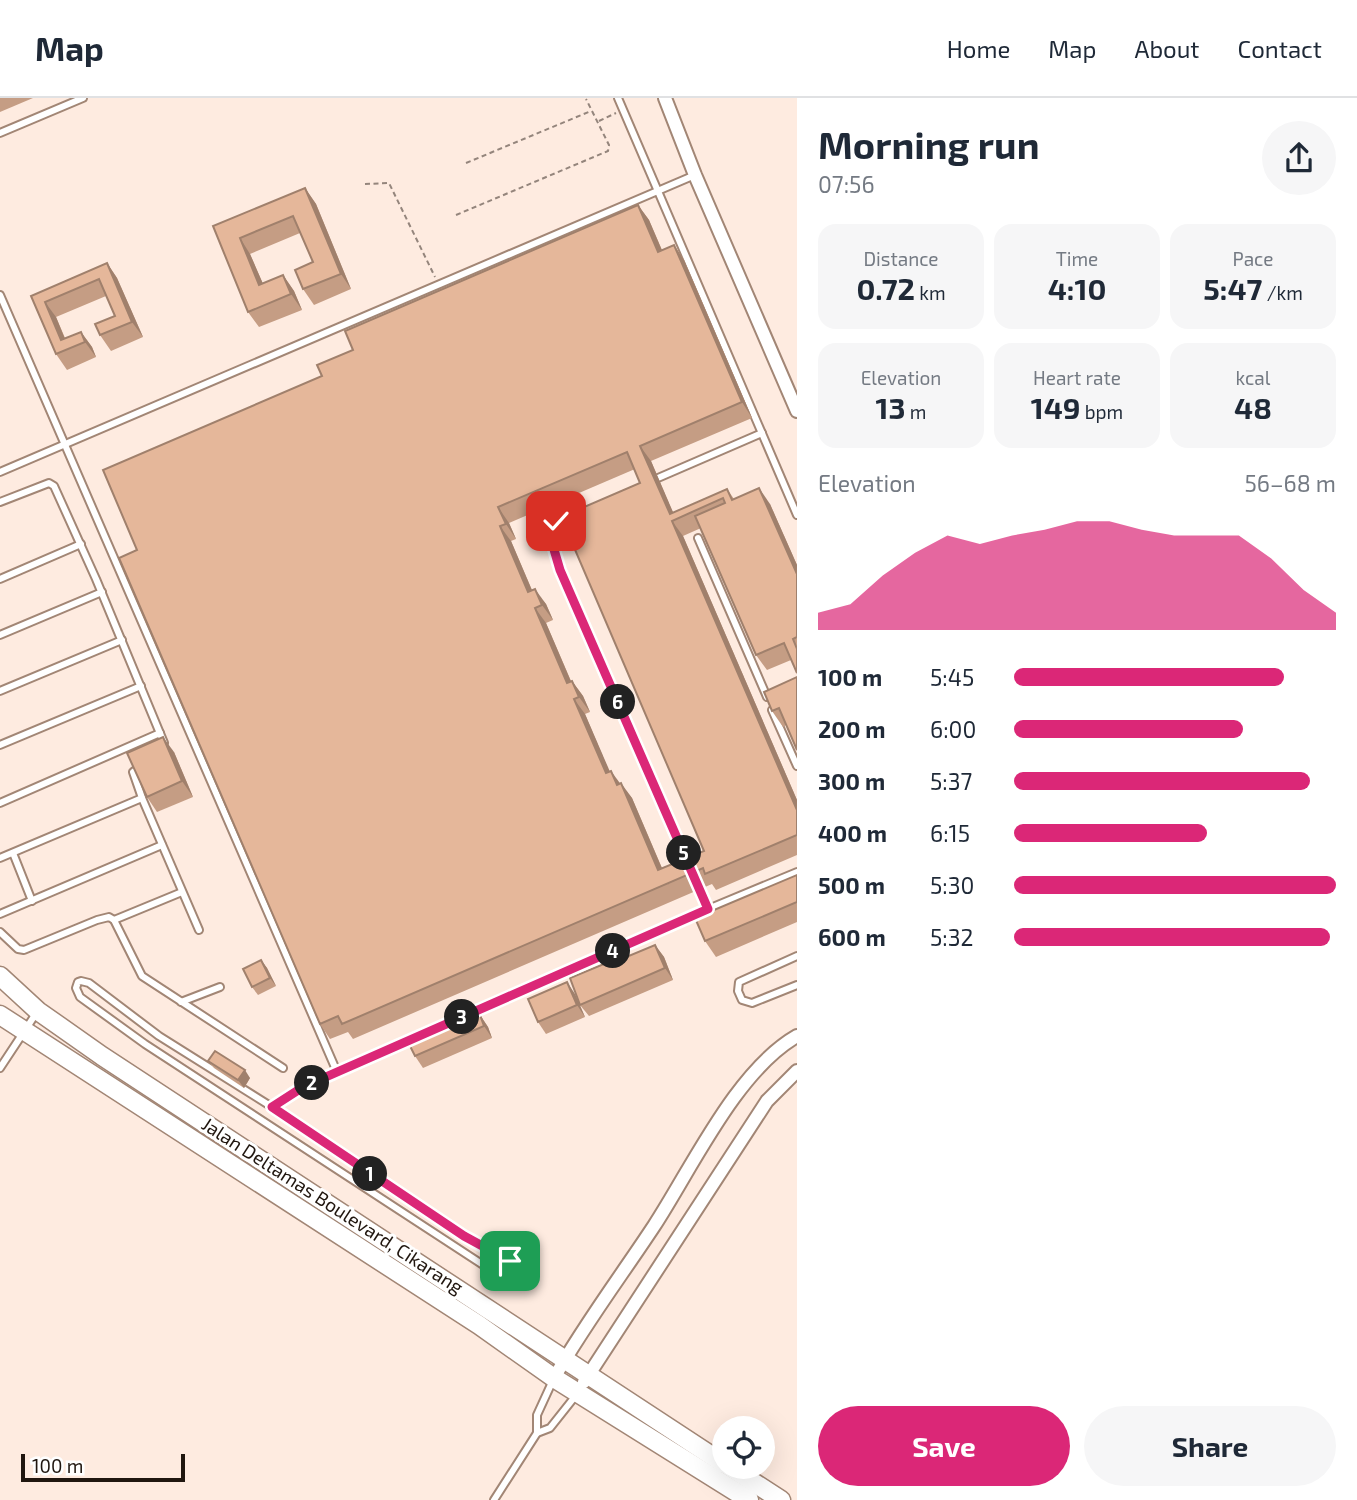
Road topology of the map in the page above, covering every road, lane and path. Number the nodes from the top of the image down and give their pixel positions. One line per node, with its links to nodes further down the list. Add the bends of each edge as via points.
1 (83, 98): 8 (lane)
2 (618, 98): 6 (lane)
3 (665, 98): 10 (street)
4 (586, 99): 5 (path)
5 (593, 110): 7 (path); 9 (path)
6 (623, 110): 7 (path); 12 (lane)
7 (598, 122): 13 (path, via 608,151)
8 (0, 133)
9 (466, 163)
10 (695, 175): 12 (lane); 16 (street)
11 (365, 184): 14 (path, via 389,183)
12 (658, 190): 14 (lane); 17 (lane)
13 (456, 215)
14 (439, 285): 18 (lane)
15 (0, 295): 18 (lane)
16 (797, 411)
17 (762, 433): 20 (lane); 22 (lane)
18 (66, 443): 19 (lane); 66 (lane)
19 (0, 472)
20 (645, 484)
21 (0, 502): 25 (lane, via 50,483)
22 (797, 515)
23 (569, 516): 44 (lane, via 548,529 557,561)
24 (698, 538): 33 (lane)
25 (80, 544): 26 (lane); 27 (lane)
26 (0, 579)
27 (102, 592): 28 (lane); 29 (lane)
28 (0, 635)
29 (122, 640): 30 (lane); 31 (lane)
30 (141, 686): 34 (lane); 35 (lane)
31 (0, 691)
32 (777, 695): 33 (lane)
33 (767, 699): 38 (lane)
34 (160, 733): 36 (lane); 40 (lane)
35 (0, 745)
36 (164, 749)
37 (153, 759): 39 (lane, via 132,772)
38 (797, 766)
39 (142, 798): 41 (lane); 42 (lane)
40 (0, 803)
41 (162, 845): 47 (lane); 48 (lane)
42 (13, 853): 43 (lane); 48 (lane)
43 (0, 858)
44 (692, 871)
45 (797, 872): 49 (lane)
46 (697, 884): 49 (lane)
47 (182, 891): 51 (lane); 52 (lane)
48 (32, 901): 50 (lane)
49 (708, 909): 66 (lane)
50 (0, 914)
51 (114, 920): 53 (lane, via 103,918 23,950); 58 (lane, via 140,974)
52 (199, 930)
53 (0, 932)
54 (797, 956): 56 (lane, via 739,982 738,991 742,1000 752,1003)
55 (0, 976): 59 (street)
56 (797, 985)
57 (220, 988): 58 (lane)
58 (181, 1002): 64 (lane)
59 (38, 1011): 61 (lane); 68 (street)
60 (0, 1015): 61 (street, Jalan Deltamas Boulevard, Cikarang)
61 (23, 1031): 63 (lane); 70 (street, Jalan Deltamas Boulevard, Cikarang, via 480,1325)
62 (797, 1036): 68 (street, via 764,1063 735,1096)
63 (0, 1068)
64 (283, 1068)
65 (797, 1071): 69 (street, via 767,1101)
66 (337, 1072): 67 (lane)
67 (272, 1107): 67 (lane, via 464,1236 510,1261 516,1269 513,1278 500,1276 145,1044 80,997 76,985 89,983 159,1036)
68 (565, 1359): 69 (street); 70 (street)
69 (589, 1374): 71 (street); 73 (street)
70 (554, 1378): 71 (street, Jalan Deltamas Boulevard, Cikarang); 72 (lane, via 537,1415)
71 (578, 1393): 72 (lane, via 550,1428); 76 (street, Jalan Deltamas Boulevard, Cikarang)
72 (537, 1433): 75 (lane)
73 (712, 1456)
74 (748, 1479): 77 (street)
75 (494, 1500)
76 (749, 1500)
77 (781, 1500)

